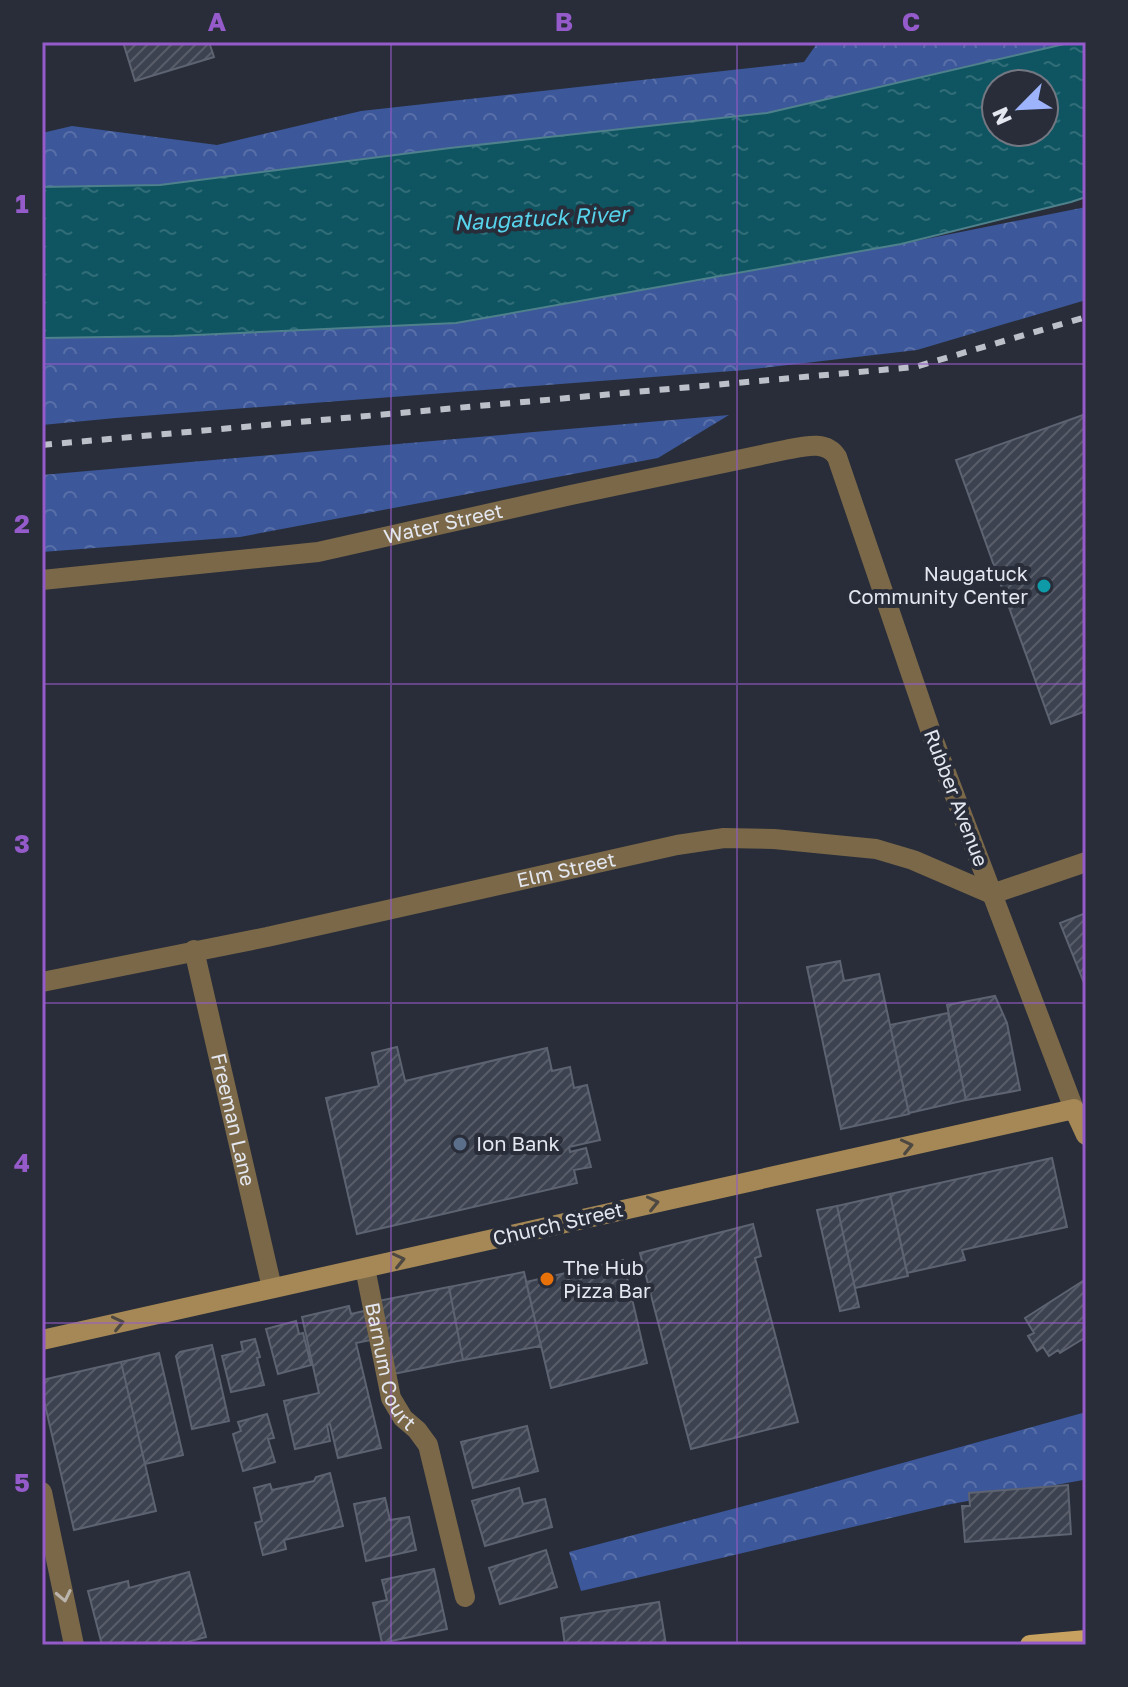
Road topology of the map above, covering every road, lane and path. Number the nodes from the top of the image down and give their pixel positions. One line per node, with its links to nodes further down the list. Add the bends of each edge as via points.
1 (837, 457): 2 (street, Water Street, via 827,446 785,450 318,552); 4 (street, Rubber Avenue)
2 (42, 580)
3 (1086, 862): 4 (street)
4 (992, 894): 5 (street, Elm Street, via 876,849 724,838); 7 (street, Rubber Avenue)
5 (194, 950): 6 (street, Elm Street); 10 (street, Freeman Lane)
6 (42, 982)
7 (1074, 1109): 8 (street, Rubber Avenue); 9 (street, Church Street, one-way to 7)
8 (1086, 1135)
9 (365, 1268): 10 (street, Church Street); 13 (street, Barnum Court, via 391,1398 428,1445)
10 (272, 1288): 11 (street, Church Street, one-way to 10)
11 (42, 1340)
12 (42, 1492): 15 (street, one-way to 15)
13 (465, 1597)
14 (1086, 1640): 16 (main road)
15 (74, 1645)
16 (1030, 1645)

